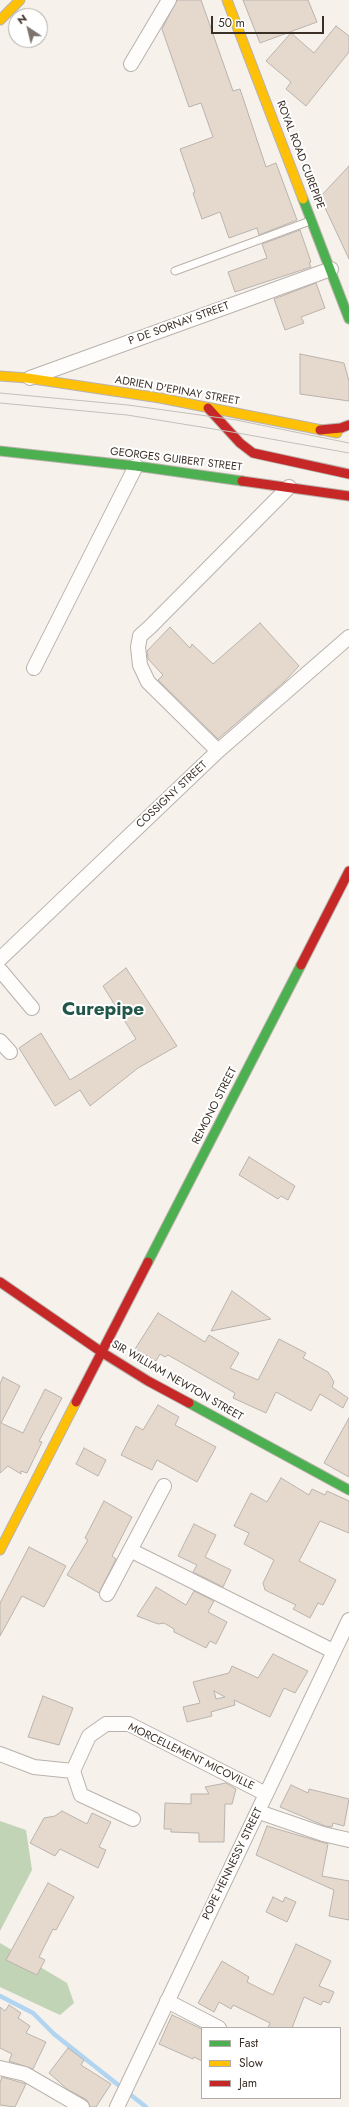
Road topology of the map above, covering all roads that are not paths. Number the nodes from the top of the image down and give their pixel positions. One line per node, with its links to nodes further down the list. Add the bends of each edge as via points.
1 (20, 0): 4 (street)
2 (169, 0): 5 (street)
3 (227, 0): 6 (street, ROYAL ROAD CUREPIPE)
4 (0, 20)
5 (131, 64)
6 (312, 220): 7 (street, ROYAL ROAD CUREPIPE); 8 (lane)
7 (331, 269): 9 (street, ROYAL ROAD CUREPIPE); 11 (street, P DE SORNAY STREET)
8 (175, 271)
9 (349, 319)
10 (0, 376): 11 (street, ADRIEN D'EPINAY STREET)
11 (28, 378): 12 (street, ADRIEN D'EPINAY STREET)
12 (208, 408): 14 (street, ADRIEN D'EPINAY STREET); 18 (street, via 240,444 252,453)
13 (349, 425): 14 (street)
14 (320, 430): 15 (street, ADRIEN D'EPINAY STREET)
15 (349, 436)
16 (0, 451): 17 (street, GEORGES GUIBERT STREET)
17 (136, 466): 19 (street, GEORGES GUIBERT STREET); 22 (street)
18 (349, 474)
19 (289, 487): 20 (street, GEORGES GUIBERT STREET); 23 (street, via 140,636 140,665 148,682)
20 (349, 496)
21 (349, 638): 23 (street, COSSIGNY STREET)
22 (34, 668)
23 (218, 751): 25 (street, COSSIGNY STREET)
24 (349, 871): 31 (street, REMONO STREET)
25 (0, 959)
26 (0, 970): 27 (street)
27 (32, 1008)
28 (0, 1041): 29 (street)
29 (10, 1052)
30 (0, 1282): 31 (street, SIR WILLIAM NEWTON STREET)
31 (103, 1352): 33 (street, SIR WILLIAM NEWTON STREET, via 148,1381); 34 (street, REMONO STREET)
32 (164, 1486): 35 (street)
33 (349, 1490)
34 (0, 1550)
35 (130, 1550): 36 (street); 38 (street)
36 (107, 1594)
37 (349, 1620): 38 (street, POPE HENNESSY STREET)
38 (333, 1651): 41 (street, POPE HENNESSY STREET)
39 (0, 1754): 40 (street, via 34,1767)
40 (73, 1771): 41 (street, MORCELLEMENT MICOVILLE, via 89,1736 106,1724 129,1724); 43 (street, via 81,1795)
41 (266, 1794): 42 (street, POPE HENNESSY STREET)
42 (259, 1812): 44 (street); 45 (street, POPE HENNESSY STREET)
43 (133, 1820)
44 (349, 1840)
45 (167, 2001): 46 (street); 48 (street, POPE HENNESSY STREET)
46 (217, 2027)
47 (0, 2068): 49 (street, via 25,2074)
48 (119, 2103)
49 (82, 2107)

